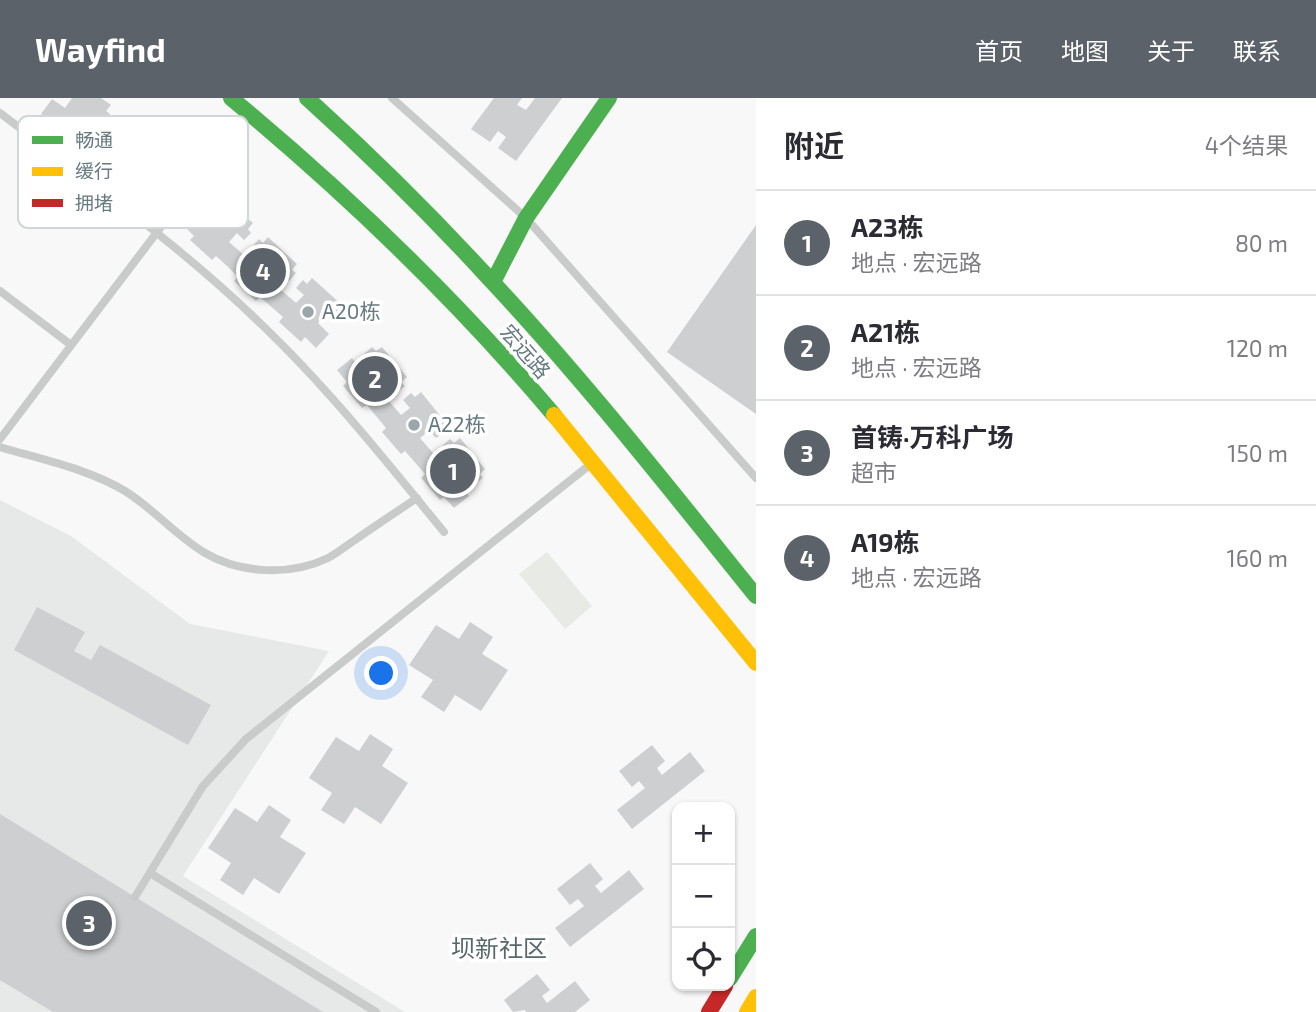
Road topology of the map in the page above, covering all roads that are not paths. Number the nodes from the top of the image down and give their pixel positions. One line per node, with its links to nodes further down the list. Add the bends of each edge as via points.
1 (231, 98): 5 (main road, 宏远路)
2 (307, 98): 13 (main road, 宏远路)
3 (392, 98): 9 (lane)
4 (609, 98): 9 (main road)
5 (248, 112): 7 (lane); 18 (main road, 宏远路, via 367,215 451,300)
6 (0, 113): 8 (lane)
7 (245, 116)
8 (18, 127)
9 (526, 218): 13 (main road); 19 (lane)
10 (150, 228): 12 (lane)
11 (161, 228): 12 (lane)
12 (157, 233): 15 (lane); 20 (lane, via 292,354)
13 (493, 282): 22 (main road, 宏远路, via 596,398)
14 (0, 290): 15 (lane)
15 (71, 345): 16 (lane)
16 (0, 439)
17 (0, 447): 20 (lane, via 94,475 154,512 206,554 235,566 267,571 298,568 328,558)
18 (592, 463): 23 (main road, 宏远路); 24 (lane, via 246,739 203,786)
19 (756, 478)
20 (416, 498): 21 (lane)
21 (444, 532)
22 (756, 596)
23 (756, 663)
24 (150, 873): 25 (lane); 30 (lane)
25 (135, 897)
26 (756, 936): 27 (main road)
27 (735, 970)
28 (722, 991): 31 (main road)
29 (756, 997): 32 (main road)
30 (376, 1012)
31 (709, 1012)
32 (747, 1012)

